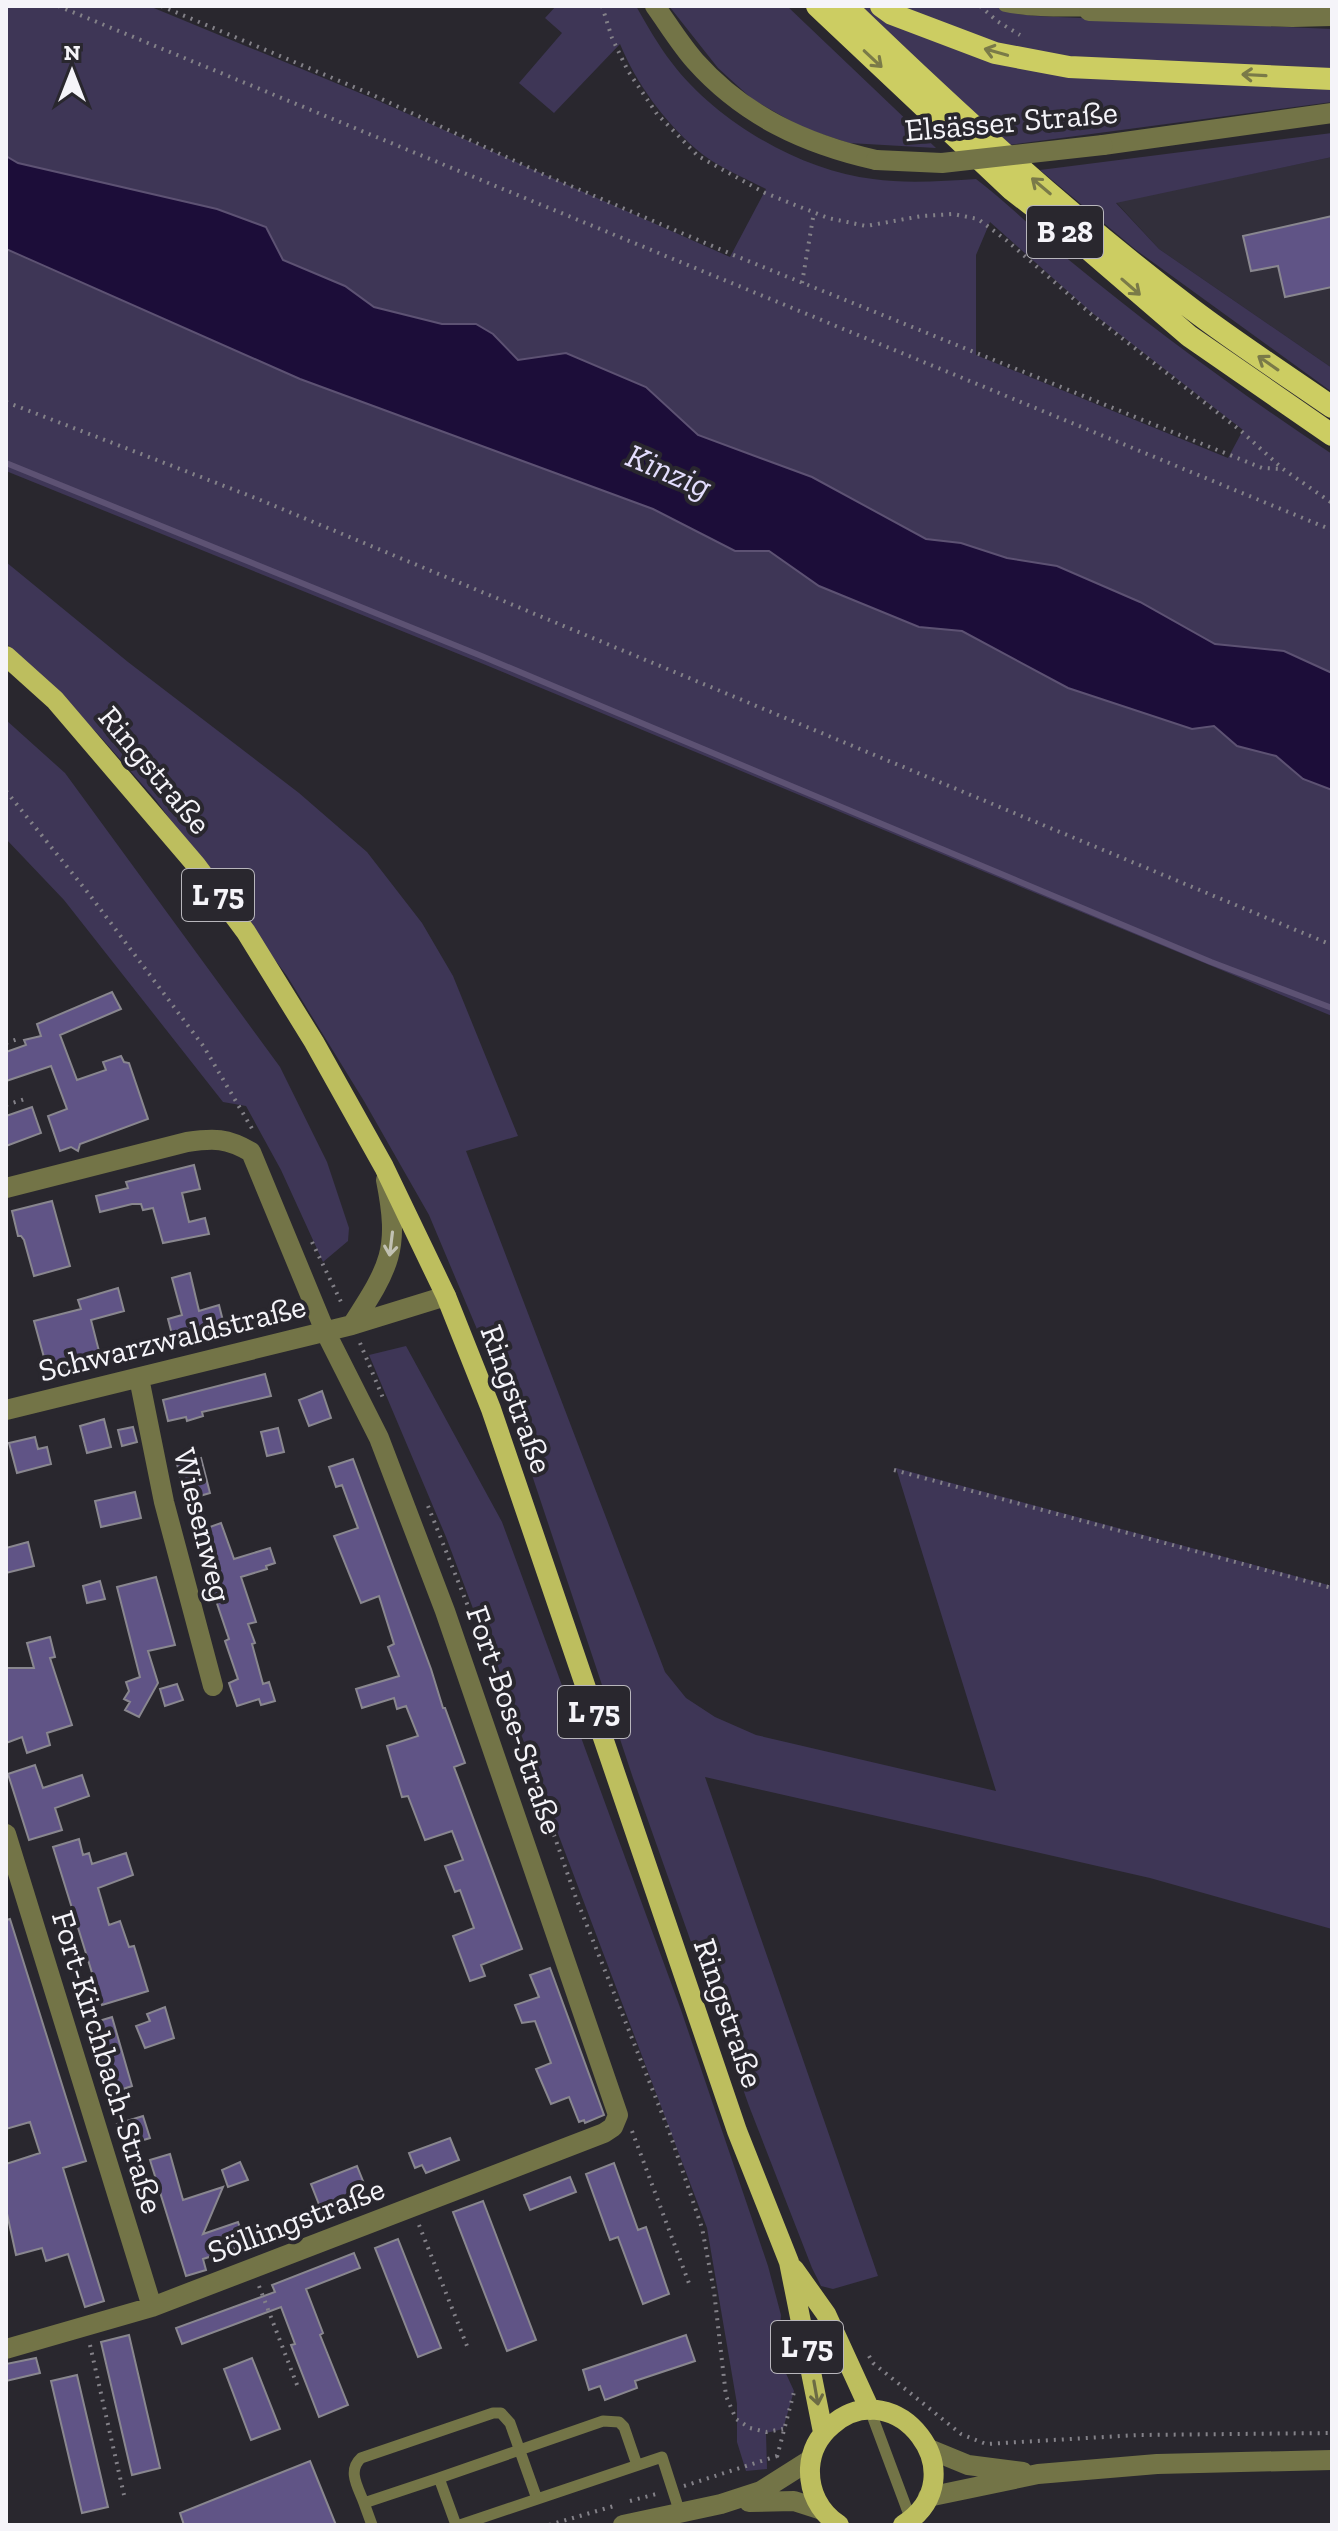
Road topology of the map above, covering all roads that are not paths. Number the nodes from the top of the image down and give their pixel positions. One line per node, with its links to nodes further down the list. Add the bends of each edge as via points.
1 (655, 6): 9 (street, Elsässer Straße, bridge, via 694,60 740,103 803,139 876,160 957,162)
2 (817, 6): 11 (highway, B 28, one-way to 11, via 1011,189 1189,336)
3 (846, 6): 10 (highway, B 28, one-way to 3, via 1193,310 1096,233 1001,153)
4 (881, 6): 8 (highway, one-way to 4, via 1069,67 995,53)
5 (1004, 6): 6 (lane, via 1025,11)
6 (1088, 9): 7 (street)
7 (1332, 16)
8 (1332, 79)
9 (1332, 113)
10 (1332, 407)
11 (1332, 435)
12 (6, 656): 13 (main road, Ringstraße / L 75, via 55,700 246,932)
13 (384, 1167): 15 (main road, Ringstraße / L 75); 16 (street, Schwarzwaldstraße, one-way to 16, via 394,1220 389,1262)
14 (6, 1188): 17 (street, Fort-Bose-Straße, via 187,1142 233,1142 251,1152)
15 (446, 1296): 16 (street, Schwarzwaldstraße); 23 (main road, Ringstraße / L 75, via 491,1409 737,2131)
16 (352, 1325): 17 (street, Schwarzwaldstraße)
17 (325, 1331): 18 (street, Schwarzwaldstraße); 22 (street, Fort-Bose-Straße, via 379,1438 445,1611 617,2106 613,2127)
18 (139, 1378): 19 (street, Schwarzwaldstraße); 20 (street, Wiesenweg, via 164,1502)
19 (6, 1410)
20 (213, 1686)
21 (6, 1834): 24 (street, Fort-Kirchbach-Straße)
22 (604, 2133): 24 (street, Söllingstraße)
23 (789, 2262): 26 (main road, Ringstraße / L 75, via 826,2314); 27 (main road, Ringstraße / L 75, one-way to 27)
24 (152, 2307): 25 (street, Söllingstraße)
25 (6, 2349)
26 (870, 2410): 27 (main road, via 852,2413); 29 (main road, via 899,2416); 41 (lane)
27 (823, 2432): 30 (main road)
28 (520, 2449): 32 (lane, via 612,2420 624,2427); 34 (lane); 36 (lane); 37 (lane, via 507,2416 493,2413 361,2458 353,2472)
29 (929, 2449): 33 (street, via 968,2465); 35 (main road, via 933,2481)
30 (810, 2460): 38 (street, via 773,2486); 39 (main road, via 813,2495)
31 (1332, 2460): 33 (street, via 1157,2464)
32 (637, 2465): 36 (lane); 40 (lane, via 662,2457)
33 (1038, 2474): 35 (street)
34 (439, 2478): 37 (lane); 43 (lane)
35 (928, 2497): 41 (main road)
36 (537, 2499): 43 (lane)
37 (364, 2503): 42 (lane)
38 (721, 2504): 39 (street, via 794,2501); 40 (street)
39 (822, 2510): 45 (main road)
40 (680, 2513): 44 (street)
41 (908, 2523)
42 (372, 2525)
43 (458, 2525)
44 (623, 2525)
45 (839, 2525)

